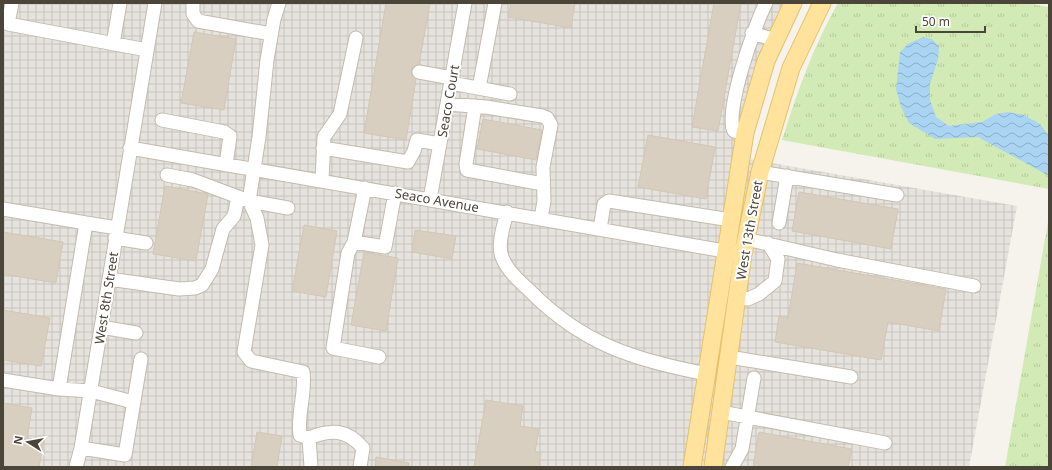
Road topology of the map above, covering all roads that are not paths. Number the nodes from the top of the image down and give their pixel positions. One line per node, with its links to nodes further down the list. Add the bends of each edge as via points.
1 (12, 3): 15 (street, via 8,24)
2 (120, 3): 15 (street)
3 (155, 3): 16 (street, West 8th Street)
4 (193, 3): 12 (street, via 193,14 198,21)
5 (279, 3): 12 (street)
6 (465, 3): 20 (street, Seaco Court)
7 (495, 3): 21 (street)
8 (766, 3): 11 (street)
9 (822, 3): 34 (main road, West 13th Street, via 792,68)
10 (789, 4): 14 (main road, West 13th Street)
11 (752, 33): 14 (street); 17 (street)
12 (271, 34): 33 (street)
13 (356, 38): 31 (street, via 340,114 326,133)
14 (776, 40): 18 (main road, West 13th Street)
15 (113, 44): 16 (street)
16 (147, 50): 30 (street, West 8th Street)
17 (746, 56): 18 (street); 22 (street)
18 (766, 61): 24 (main road, West 13th Street)
19 (419, 72): 20 (street)
20 (451, 81): 21 (street); 25 (street, Seaco Court)
21 (479, 88): 23 (street)
22 (736, 93): 24 (street); 28 (street, via 731,125 734,131)
23 (510, 94)
24 (754, 98): 28 (main road, West 13th Street)
25 (447, 104): 26 (street); 29 (street, Seaco Court)
26 (475, 106): 38 (street, via 542,116 549,121 551,130 543,167); 38 (street, via 467,170)
27 (162, 120): 32 (street, via 224,132 230,136)
28 (745, 133): 48 (main road, West 13th Street)
29 (440, 144): 31 (street, via 417,140 408,162); 43 (street, Seaco Court)
30 (130, 148): 32 (street, Seaco Avenue); 52 (street, West 8th Street)
31 (323, 148): 37 (street)
32 (226, 165): 33 (street, Seaco Avenue)
33 (254, 169): 37 (street, Seaco Avenue); 42 (street)
34 (760, 172): 36 (street); 56 (main road, West 13th Street)
35 (167, 176): 42 (street, via 193,180)
36 (787, 176): 41 (street); 50 (street)
37 (322, 181): 39 (street, Seaco Avenue)
38 (543, 184): 47 (street)
39 (365, 188): 40 (street, Seaco Avenue); 53 (street)
40 (395, 193): 43 (street, Seaco Avenue); 53 (street, via 385,247)
41 (897, 195)
42 (244, 199): 44 (street); 58 (street, via 223,229 212,269 202,285 179,289); 75 (street, via 257,218 262,246 244,352 251,361 303,372 298,425 300,435)
43 (430, 199): 46 (street, Seaco Avenue)
44 (288, 208)
45 (3, 209): 49 (street)
46 (507, 212): 47 (street, Seaco Avenue); 66 (street, via 501,241 502,257 515,276 548,310 610,348 640,359)
47 (541, 218): 51 (street, Seaco Avenue)
48 (731, 220): 51 (street, via 609,201 604,204); 57 (main road, West 13th Street)
49 (86, 222): 52 (street); 70 (street)
50 (779, 223)
51 (600, 229): 57 (street, Seaco Avenue)
52 (116, 233): 54 (street); 58 (street, West 8th Street)
53 (354, 242): 63 (street, via 348,254 333,348)
54 (146, 243)
55 (768, 243): 56 (street, Seaco Avenue); 59 (street, Seaco Avenue, via 838,260); 60 (street, via 778,259 775,281 748,299)
56 (745, 247): 57 (street, Seaco Avenue); 60 (main road, West 13th Street)
57 (726, 251): 66 (main road, West 13th Street)
58 (109, 279): 61 (street, West 8th Street)
59 (974, 286)
60 (737, 297): 64 (main road, West 13th Street)
61 (101, 327): 62 (street); 71 (street, West 8th Street)
62 (136, 333)
63 (379, 357)
64 (729, 357): 67 (street); 73 (main road, West 13th Street)
65 (141, 359): 72 (street)
66 (707, 374): 81 (main road, West 13th Street)
67 (851, 377)
68 (754, 378): 74 (street)
69 (3, 380): 70 (street)
70 (59, 389): 71 (street)
71 (90, 391): 72 (street); 77 (street, West 8th Street)
72 (133, 402): 77 (street, via 125,455)
73 (721, 412): 74 (street); 82 (main road, West 13th Street)
74 (748, 417): 76 (street); 83 (street, via 742,449)
75 (309, 438): 79 (street); 80 (street, via 324,432 341,432 356,439 363,448)
76 (885, 443)
77 (81, 448): 78 (street, West 8th Street)
78 (76, 467)
79 (311, 467)
80 (360, 467)
81 (692, 467)
82 (713, 467)
83 (732, 467)

